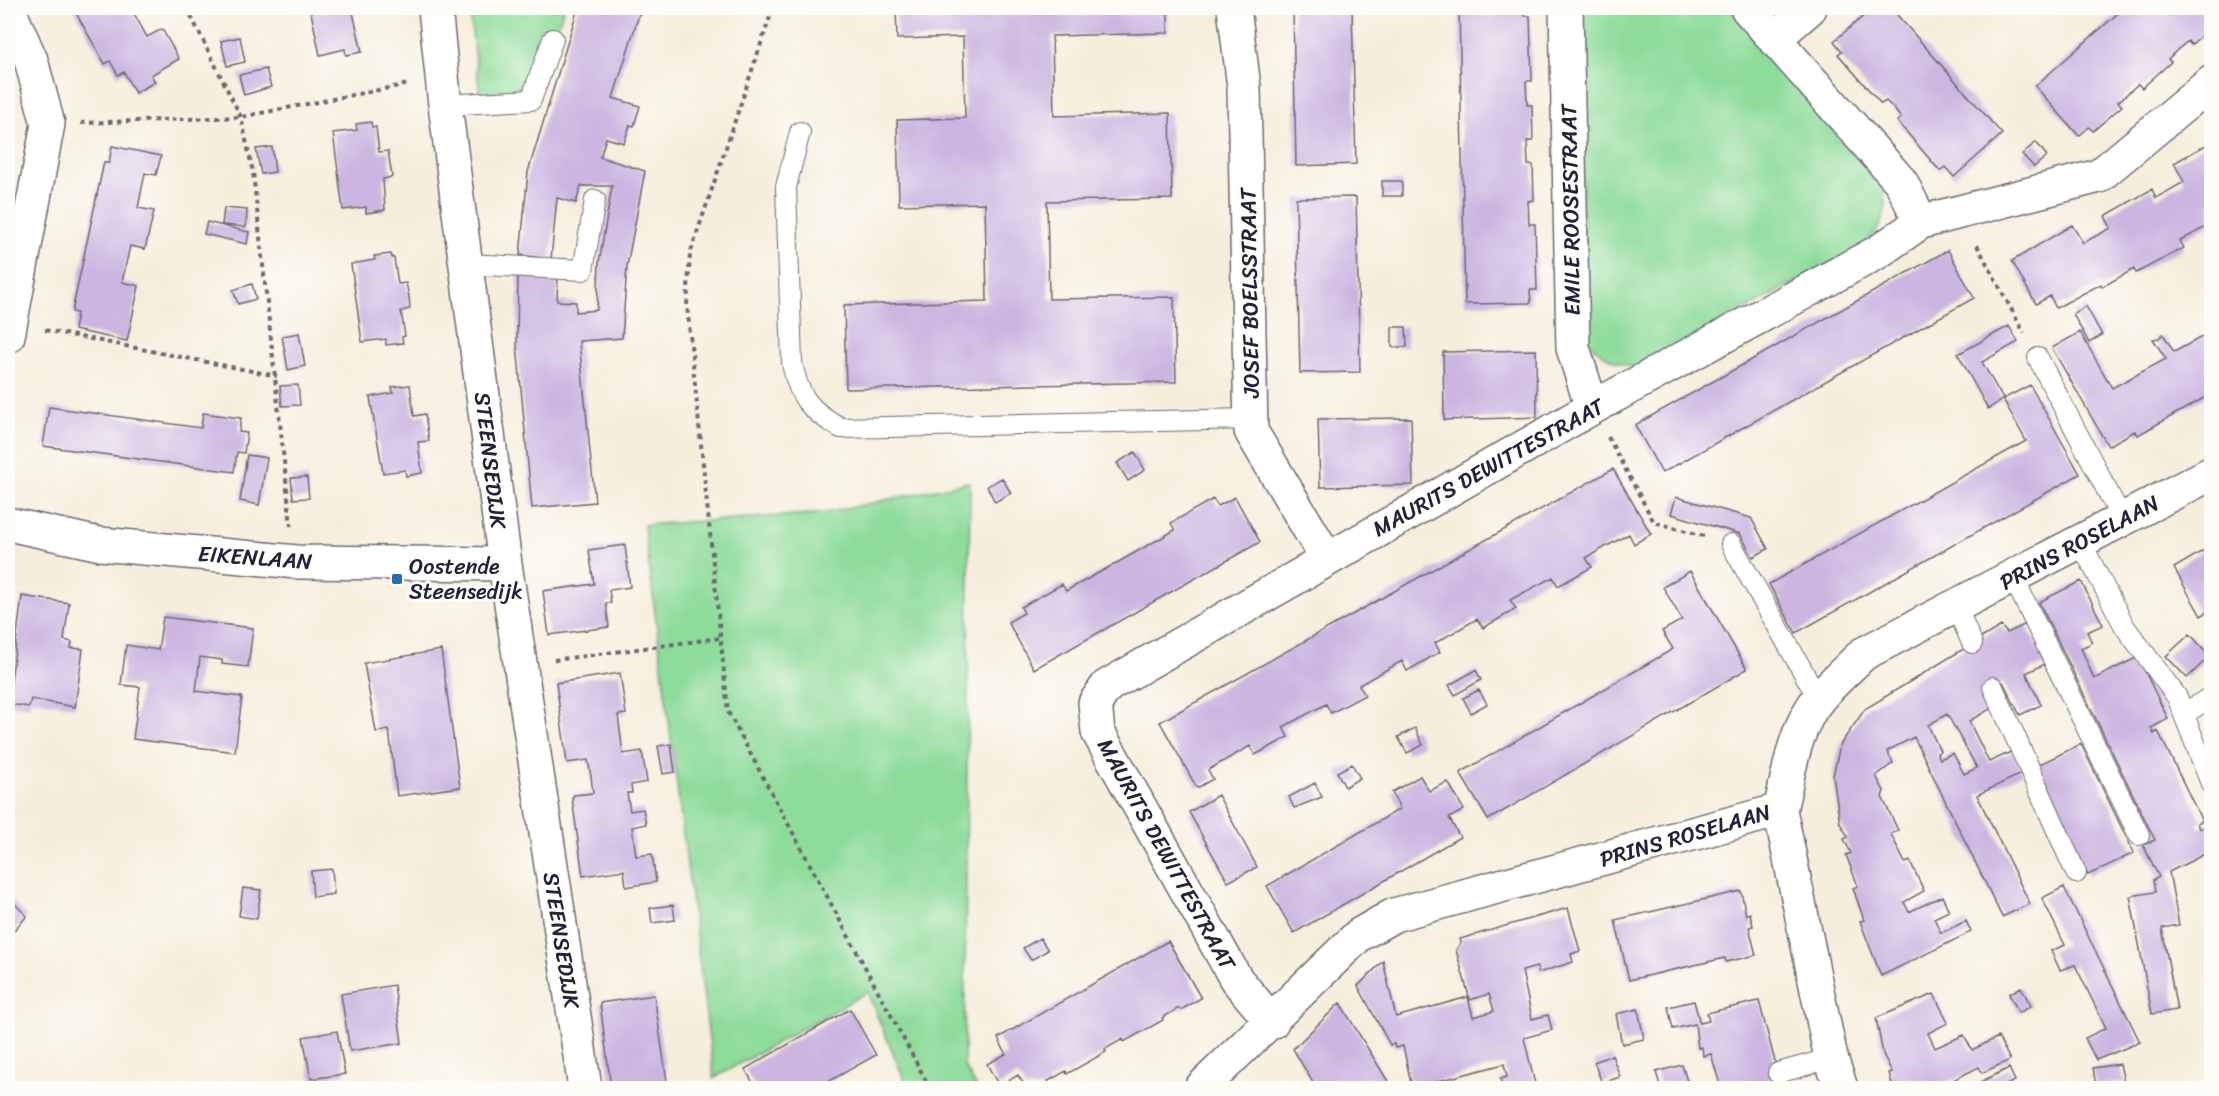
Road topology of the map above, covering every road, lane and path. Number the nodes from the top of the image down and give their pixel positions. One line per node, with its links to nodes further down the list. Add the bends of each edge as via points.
1 (8, 8): 14 (street, via 31,60)
2 (187, 8): 13 (path)
3 (435, 8): 12 (street, STEENSEDIJK)
4 (774, 8): 35 (path, via 690,254 687,305)
5 (1234, 8): 24 (street, JOSEF BOELSSTRAAT, via 1244,87)
6 (1566, 8): 23 (street, EMILE ROOSESTRAAT, via 1573,348)
7 (1747, 8): 10 (street)
8 (1810, 8): 10 (street)
9 (553, 39): 12 (lane, via 531,100)
10 (1774, 39): 18 (street, via 1901,182)
11 (2211, 82): 17 (street, MAURITS DEWITTESTRAAT, via 2099,176)
12 (444, 91): 13 (path); 19 (street, STEENSEDIJK)
13 (241, 117): 14 (path); 22 (path, via 253,172)
14 (48, 124): 20 (street)
15 (800, 132): 24 (lane, via 786,187 792,362 796,384 807,403 823,418 841,428)
16 (595, 200): 19 (lane, via 582,270)
17 (1959, 213): 18 (street, MAURITS DEWITTESTRAAT); 21 (path)
18 (1921, 222): 23 (street, MAURITS DEWITTESTRAAT, via 1878,252)
19 (466, 264): 32 (street, STEENSEDIJK)
20 (8, 327): 22 (path)
21 (2038, 358): 26 (lane)
22 (276, 376): 31 (path, via 289,518)
23 (1592, 408): 29 (path, via 1654,522); 30 (street, MAURITS DEWITTESTRAAT)
24 (1251, 419): 30 (street, JOSEF BOELSSTRAAT, via 1251,431)
25 (2211, 473): 26 (street, PRINS ROSELAAN)
26 (2122, 519): 28 (street, PRINS ROSELAAN)
27 (8, 524): 31 (street, EIKENLAAN, via 100,544)
28 (2080, 541): 33 (street, PRINS ROSELAAN); 41 (lane, via 2126,627 2177,697)
29 (1731, 544): 40 (lane)
30 (1326, 559): 46 (street, MAURITS DEWITTESTRAAT, via 1107,686 1095,703 1098,732 1236,979)
31 (297, 562): 32 (street, EIKENLAAN)
32 (505, 564): 37 (street, STEENSEDIJK)
33 (2013, 577): 34 (street, PRINS ROSELAAN); 44 (lane)
34 (1956, 606): 36 (lane); 40 (street, PRINS ROSELAAN, via 1863,654)
35 (720, 638): 37 (path); 50 (path, via 729,712)
36 (1972, 643)
37 (520, 665): 49 (street, STEENSEDIJK)
38 (1993, 687): 45 (lane)
39 (2211, 696): 41 (lane)
40 (1818, 698): 43 (street, PRINS ROSELAAN, via 1794,753)
41 (2184, 714): 42 (lane)
42 (2211, 786)
43 (1780, 810): 46 (street, PRINS ROSELAAN, via 1394,915 1359,936); 47 (street)
44 (2139, 835)
45 (2076, 873)
46 (1272, 1022): 51 (street, PRINS ROSELAAN)
47 (1836, 1073): 48 (lane)
48 (1778, 1074)
49 (585, 1089)
50 (930, 1089)
51 (1201, 1089)

